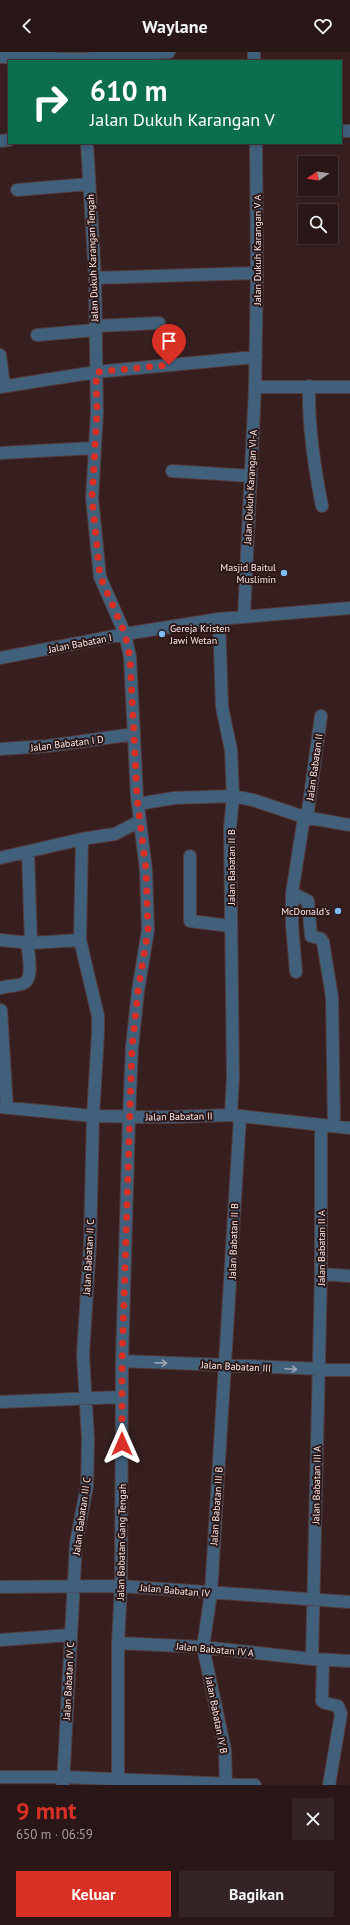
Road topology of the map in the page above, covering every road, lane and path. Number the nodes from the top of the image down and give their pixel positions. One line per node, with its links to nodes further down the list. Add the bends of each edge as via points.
1 (170, 52): 3 (street)
2 (0, 57): 3 (street)
3 (83, 57)
4 (87, 144): 6 (street, Jalan Dukuh Karangan Tengah)
5 (256, 144): 8 (street, Jalan Dukuh Karangan V A)
6 (89, 184): 7 (street); 9 (street, Jalan Dukuh Karangan Tengah)
7 (17, 190)
8 (257, 273): 9 (street); 14 (street, Jalan Dukuh Karangan V A)
9 (95, 278): 11 (street, Jalan Dukuh Karangan Tengah)
10 (159, 323): 11 (street)
11 (95, 328): 12 (street); 15 (street, Jalan Dukuh Karangan Tengah)
12 (37, 335)
13 (0, 355): 16 (street)
14 (256, 357): 15 (street); 18 (street, Jalan Dukuh Karangan VI-A)
15 (96, 372): 16 (street); 20 (street, Jalan Babatan Gang Tengah, via 97,413)
16 (2, 386)
17 (309, 386): 18 (street); 19 (street); 24 (street, via 312,451)
18 (255, 387): 23 (street, Jalan Dukuh Karangan VI-A)
19 (350, 387)
20 (94, 448): 21 (street); 28 (street, Jalan Babatan Gang Tengah, via 92,498 100,576)
21 (0, 453)
22 (172, 471): 23 (street)
23 (250, 476): 26 (street, Jalan Dukuh Karangan VI-A)
24 (322, 506)
25 (350, 608): 26 (street, Jalan Babatan I)
26 (244, 616): 27 (street, Jalan Babatan I)
27 (218, 619): 28 (street, Jalan Babatan I); 33 (street, Jalan Babatan II B, via 222,707 231,750)
28 (125, 634): 29 (street, Jalan Babatan I); 31 (street, Jalan Babatan Gang Tengah, via 130,658)
29 (0, 658)
30 (321, 716): 35 (street, Jalan Babatan II)
31 (134, 734): 32 (street, Jalan Babatan I D, via 48,746); 34 (street, Jalan Babatan Gang Tengah)
32 (0, 749)
33 (233, 802): 34 (street, via 174,798); 35 (street, via 253,800); 43 (street, Jalan Babatan II B, via 230,828)
34 (138, 804): 37 (street, Jalan Babatan Gang Tengah)
35 (304, 820): 36 (street); 42 (street, Jalan Babatan II)
36 (350, 825)
37 (142, 827): 38 (street); 53 (street, Jalan Babatan Gang Tengah, via 148,930 133,1040)
38 (81, 845): 39 (street); 45 (street, Jalan Babatan II C)
39 (29, 856): 41 (street); 46 (street)
40 (190, 856): 43 (street, via 190,921)
41 (0, 858)
42 (292, 893): 47 (street, Jalan Babatan II); 55 (street, via 308,901 311,936 323,942 332,997)
43 (230, 926): 52 (street, Jalan Babatan II B)
44 (0, 940): 46 (street)
45 (80, 940): 46 (street); 51 (street, Jalan Babatan II C, via 98,1016)
46 (29, 943): 48 (street, via 28,980 22,984)
47 (296, 972)
48 (0, 988)
49 (1, 1010): 50 (street)
50 (3, 1108): 51 (street, Jalan Babatan II)
51 (93, 1116): 53 (street, Jalan Babatan II); 64 (street, Jalan Babatan II C, via 90,1244 83,1354)
52 (236, 1116): 53 (street, Jalan Babatan II); 54 (street, Jalan Babatan II); 60 (street, Jalan Babatan II B)
53 (129, 1117): 59 (street, Jalan Babatan Gang Tengah)
54 (321, 1126): 55 (street, Jalan Babatan II); 57 (street, Jalan Babatan II A)
55 (334, 1126): 56 (street, Jalan Babatan II)
56 (350, 1128)
57 (321, 1274): 58 (street); 62 (street, Jalan Babatan II A)
58 (350, 1276)
59 (122, 1362): 60 (street, Jalan Babatan III, one-way to 60); 63 (street, Jalan Babatan Gang Tengah)
60 (225, 1366): 62 (street, Jalan Babatan III, one-way to 62); 69 (street, Jalan Babatan III B)
61 (350, 1370): 62 (street, Jalan Babatan III)
62 (318, 1371): 70 (street, Jalan Babatan III A)
63 (122, 1397): 64 (street); 67 (street, Jalan Babatan Gang Tengah)
64 (85, 1398): 65 (street); 66 (street, Jalan Babatan III C, via 88,1439 87,1486 76,1544)
65 (0, 1402)
66 (74, 1585): 67 (street, Jalan Babatan IV); 68 (street, Jalan Babatan IV); 72 (street, Jalan Babatan IV C)
67 (121, 1586): 69 (street, Jalan Babatan IV); 74 (street, Jalan Babatan Gang Tengah)
68 (0, 1587)
69 (211, 1593): 70 (street, Jalan Babatan IV); 75 (street, Jalan Babatan III B)
70 (313, 1599): 71 (street, Jalan Babatan IV); 76 (street)
71 (350, 1602)
72 (70, 1635): 73 (street); 79 (street, Jalan Babatan IV C)
73 (0, 1640)
74 (118, 1643): 75 (street, Jalan Babatan IV A); 80 (street, Jalan Babatan Gang Tengah)
75 (204, 1647): 76 (street, Jalan Babatan IV A); 81 (street, Jalan Babatan IV B, via 225,1750)
76 (317, 1660): 77 (street, Jalan Babatan IV A); 83 (street, via 322,1701 338,1706 341,1714)
77 (350, 1661)
78 (0, 1777): 79 (street)
79 (64, 1781): 80 (street)
80 (118, 1782): 81 (street)
81 (226, 1784): 82 (street)
82 (255, 1785)
83 (329, 1785)

